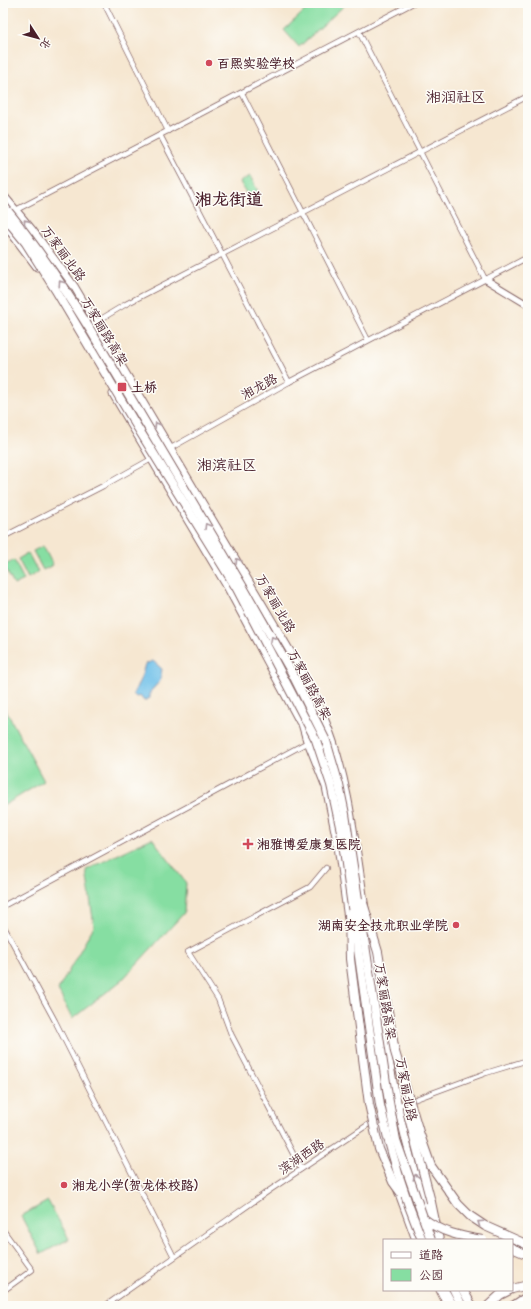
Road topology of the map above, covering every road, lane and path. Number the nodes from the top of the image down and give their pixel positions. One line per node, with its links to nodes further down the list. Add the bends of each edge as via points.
1 (104, 3): 6 (street)
2 (413, 3): 3 (street)
3 (359, 32): 4 (street); 8 (street)
4 (242, 93): 6 (street); 12 (street)
5 (528, 96): 8 (street)
6 (168, 131): 7 (street)
7 (160, 135): 11 (street); 15 (street)
8 (421, 151): 12 (street); 17 (street)
9 (3, 195): 11 (main road, 万家丽北路)
10 (3, 205): 28 (highway, 万家丽路高架, one-way to 10, bridge, via 339,785 326,741 294,678 243,586 87,324 31,239)
11 (16, 210): 19 (main road, 万家丽北路, one-way to 11, via 51,255)
12 (303, 212): 15 (street); 20 (street)
13 (3, 215): 24 (highway, 万家丽路高架, bridge, via 26,243)
14 (3, 222): 23 (main road, via 34,262)
15 (222, 254): 19 (street); 21 (street)
16 (528, 257): 17 (street, 湘龙路)
17 (485, 279): 18 (street); 20 (street, 湘龙路)
18 (528, 305)
19 (96, 322): 22 (main road, 万家丽北路, one-way to 19)
20 (368, 340): 21 (street, 湘龙路)
21 (289, 382): 22 (street, 湘龙路)
22 (171, 448): 23 (street, 湘龙路); 33 (main road, 万家丽北路, one-way to 22, via 351,819 336,755 324,719 297,663)
23 (151, 459): 25 (street, 湘龙路); 26 (main road, via 228,588 298,717)
24 (194, 519): 26 (highway, bridge, via 300,715); 28 (highway, 万家丽路高架, bridge, via 237,589 316,740 330,785)
25 (3, 537)
26 (308, 742): 29 (street); 34 (main road, via 326,787 338,846)
27 (326, 868): 35 (street, via 310,887 188,952 218,999 231,1034)
28 (351, 874): 31 (highway, bridge, via 378,952); 38 (highway, 万家丽路高架, bridge, via 380,1105 399,1179); 39 (highway, 万家丽路高架, bridge, via 396,1140); 42 (highway, bridge, via 350,959 369,1104 379,1149 393,1182 413,1210 441,1230 452,1235)
29 (3, 906)
30 (3, 925): 46 (street, via 55,1021)
31 (395, 1052): 41 (highway, bridge, via 401,1088 431,1202); 43 (highway, one-way to 31, bridge, via 485,1226 470,1216 443,1185 431,1166)
32 (528, 1060): 33 (street, 滨湖西路)
33 (397, 1106): 34 (street, 滨湖西路); 40 (main road, 万家丽北路, one-way to 33, via 421,1197)
34 (375, 1119): 35 (street, 滨湖西路); 37 (main road)
35 (301, 1169): 46 (street, 滨湖西路)
36 (3, 1230): 49 (street, via 32,1270)
37 (416, 1239)
38 (422, 1239)
39 (431, 1239)
40 (438, 1239)
41 (438, 1239)
42 (477, 1239)
43 (528, 1245)
44 (513, 1248): 45 (highway)
45 (528, 1255)
46 (174, 1257): 57 (street, 滨湖西路)
47 (528, 1285): 48 (highway)
48 (513, 1289)
49 (3, 1291)
50 (440, 1291): 58 (main road)
51 (445, 1291): 59 (highway)
52 (454, 1291): 60 (highway)
53 (460, 1291): 61 (main road)
54 (464, 1291): 62 (highway)
55 (507, 1291): 63 (highway)
56 (528, 1296): 64 (highway)
57 (105, 1306)
58 (448, 1306)
59 (453, 1306)
60 (462, 1306)
61 (468, 1306)
62 (472, 1306)
63 (488, 1306)
64 (514, 1306)

